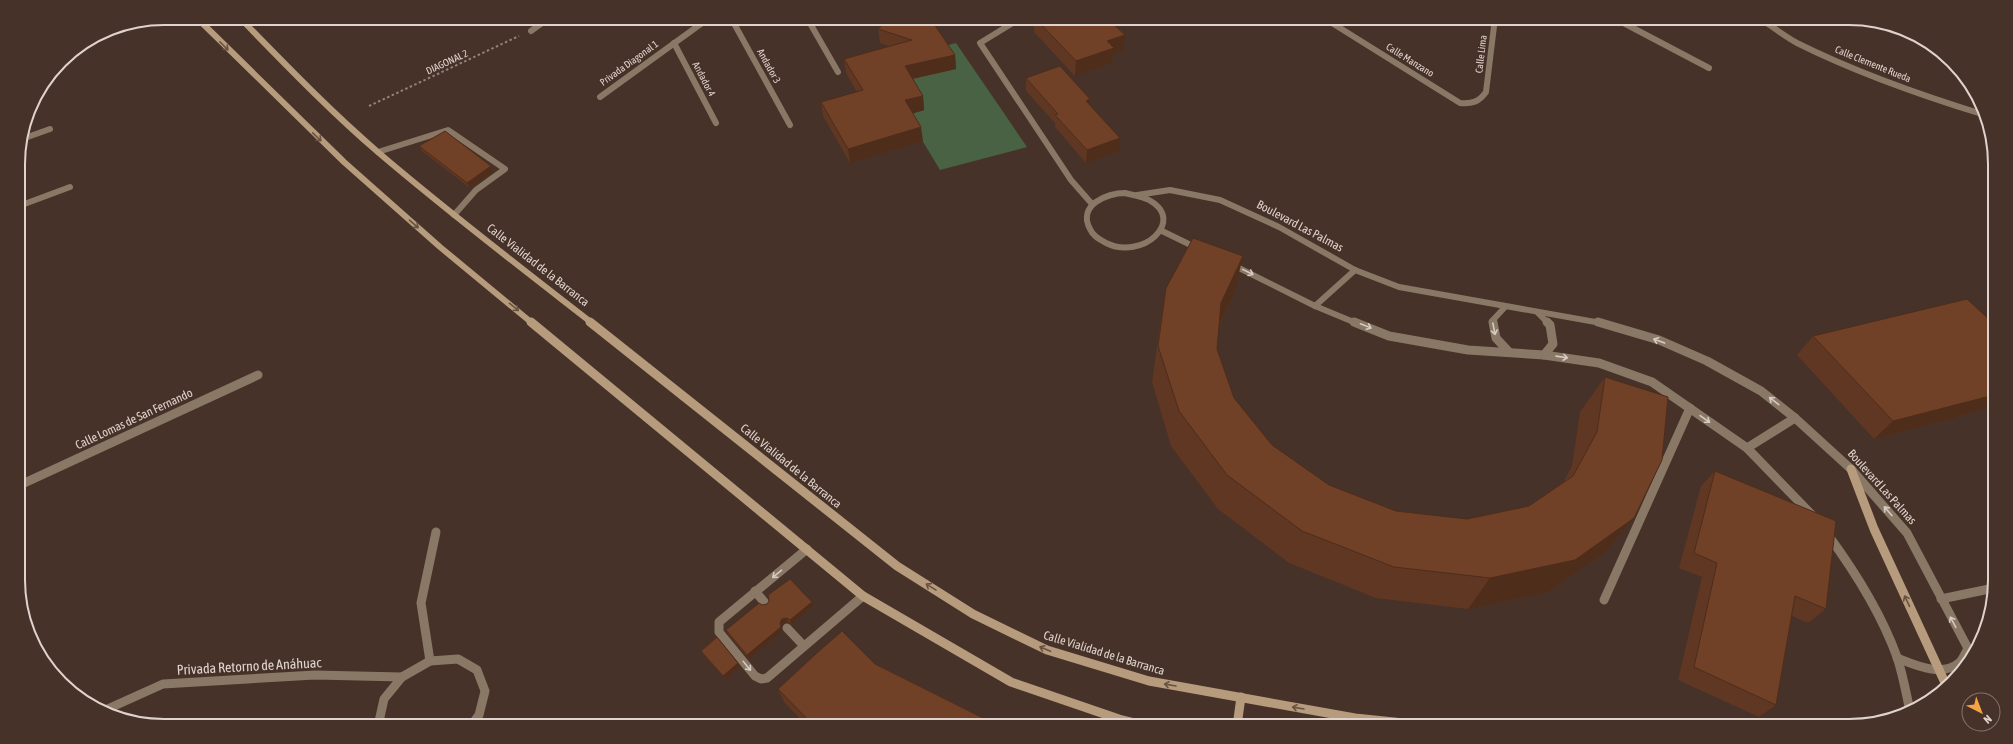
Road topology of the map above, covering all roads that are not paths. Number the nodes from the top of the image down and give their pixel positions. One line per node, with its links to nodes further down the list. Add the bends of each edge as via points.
1 (203, 25): 45 (main road, one-way to 45, via 344,162 440,247)
2 (247, 25): 23 (main road, Calle Vialidad de la Barranca, via 293,73)
3 (539, 25): 12 (street)
4 (699, 25): 13 (street, Privada Diagonal 1)
5 (735, 25): 20 (street, Andador 3)
6 (810, 25): 15 (street)
7 (1010, 25): 27 (street, via 980,43 1071,180)
8 (1336, 25): 16 (street, Calle Manzano, via 1460,103 1472,104 1481,100)
9 (1494, 25): 16 (street, Calle Lima)
10 (1627, 25): 14 (street)
11 (1770, 25): 18 (street, Calle Clemente Rueda, via 1823,55 1932,99)
12 (530, 31)
13 (674, 43): 17 (street, Privada Diagonal 1); 19 (street, Andador 4)
14 (1709, 68)
15 (838, 72)
16 (1486, 92)
17 (600, 97)
18 (1978, 113)
19 (716, 123)
20 (790, 125)
21 (50, 129): 22 (street)
22 (28, 137)
23 (378, 152): 28 (main road, Calle Vialidad de la Barranca); 28 (street, via 448,130 505,169 476,190)
24 (70, 187): 26 (street)
25 (1137, 195): 27 (street, via 1112,194); 29 (street, via 1148,199 1163,214); 32 (street, Boulevard Las Palmas, via 1170,190 1220,200 1279,227)
26 (25, 204)
27 (1092, 204): 29 (street, via 1087,212 1088,226 1097,238 1108,244 1120,247 1146,244 1156,239)
28 (454, 215): 60 (main road, Calle Vialidad de la Barranca, one-way to 28, via 1149,681 1047,650 973,614 897,566)
29 (1162, 231): 30 (street)
30 (1208, 253)
31 (1223, 260): 33 (street, one-way to 33)
32 (1356, 270): 33 (street); 34 (street, Boulevard Las Palmas, via 1399,287)
33 (1315, 306): 36 (street, one-way to 36, via 1389,336 1468,350)
34 (1505, 307): 35 (street, Boulevard Las Palmas); 36 (street, one-way to 36, via 1493,320 1496,338)
35 (1537, 312): 37 (street, via 1550,326 1553,344); 40 (street, Boulevard Las Palmas, one-way to 35, via 1761,391 1707,361 1659,340 1595,321)
36 (1509, 352): 37 (street)
37 (1544, 355): 39 (street, one-way to 39, via 1605,365 1652,382)
38 (258, 375): 43 (street, Calle Lomas de San Fernando)
39 (1690, 408): 41 (street, one-way to 41); 50 (street)
40 (1795, 418): 41 (street); 42 (street, Boulevard Las Palmas)
41 (1747, 448): 55 (street, via 1804,505 1841,552 1879,614)
42 (1851, 469): 49 (street, Boulevard Las Palmas, one-way to 42, via 1907,533); 59 (main road, one-way to 42, via 1874,529)
43 (25, 483)
44 (436, 532): 57 (street, via 421,603)
45 (807, 549): 47 (street, one-way to 47); 48 (main road)
46 (1988, 589): 49 (street)
47 (755, 592): 51 (street); 53 (street, one-way to 53, via 719,622 718,627 719,632 755,676 767,678)
48 (863, 596): 53 (street); 65 (main road, via 1011,682)
49 (1941, 599): 54 (street, Boulevard Las Palmas, one-way to 49)
50 (1604, 600)
51 (765, 603)
52 (787, 628): 53 (street)
53 (804, 646)
54 (1969, 651)
55 (1897, 658): 56 (street, Boulevard Las Palmas, via 1921,668 1943,670); 61 (street)
56 (1962, 660)
57 (430, 661): 58 (street); 64 (street, via 458,659 477,670 485,691)
58 (402, 677): 62 (street, Privada Retorno de Anáhuac, via 315,675 163,684); 63 (street, via 384,699)
59 (1943, 681)
60 (1241, 697): 66 (main road); 67 (main road, Calle Vialidad de la Barranca, one-way to 60)
61 (1909, 705)
62 (109, 708)
63 (380, 719)
64 (476, 719)
65 (1119, 719)
66 (1238, 719)
67 (1365, 719)

